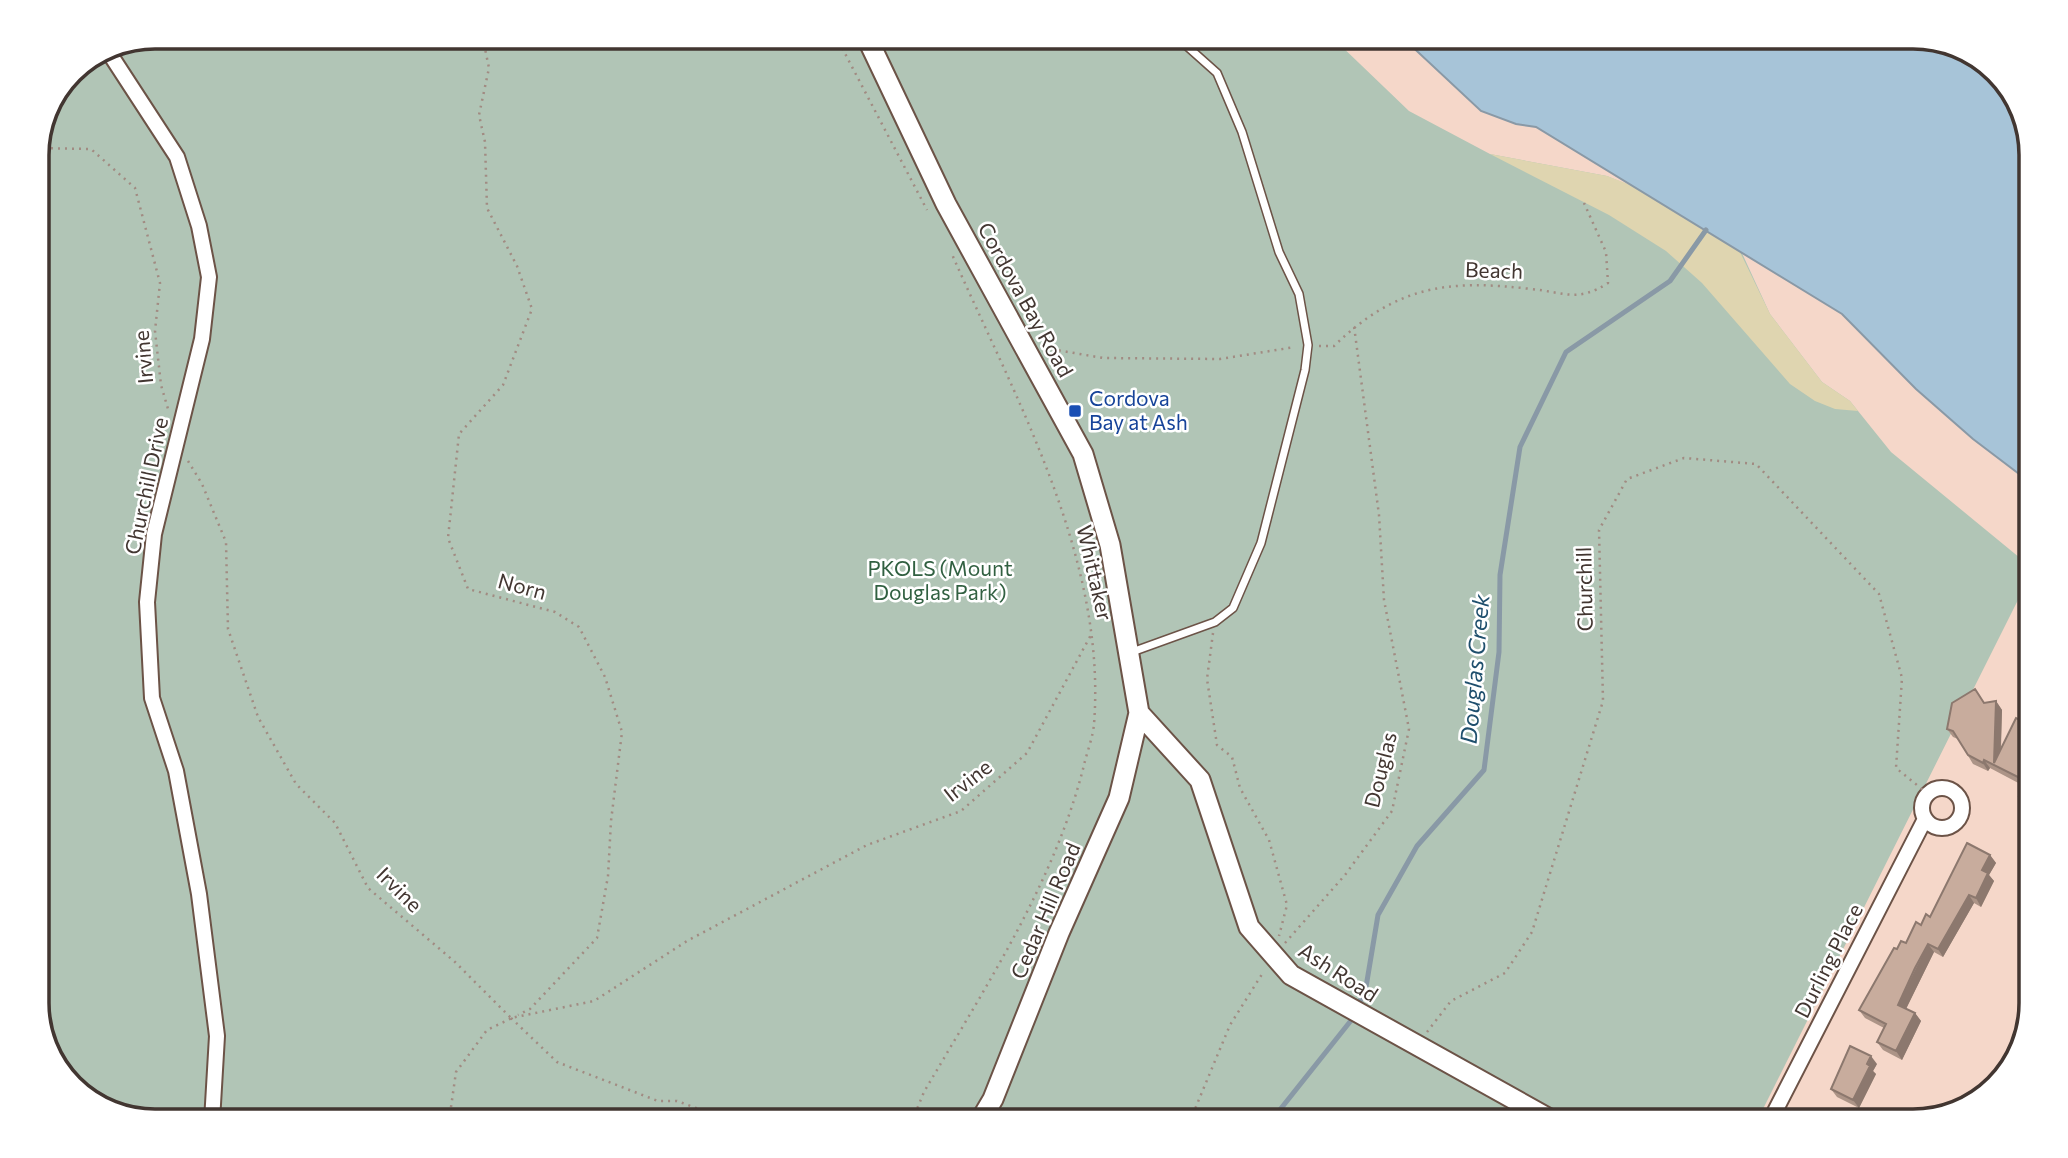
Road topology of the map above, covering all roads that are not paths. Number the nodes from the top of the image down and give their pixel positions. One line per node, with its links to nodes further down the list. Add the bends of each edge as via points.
1 (872, 49): 4 (main road, Cordova Bay Road, via 946,204 1083,453 1110,545)
2 (1190, 49): 4 (lane, via 1217,73 1242,132 1279,252 1299,294 1308,345 1261,543 1233,608 1215,622)
3 (112, 58): 7 (street, Churchill Drive, via 177,157 209,277 202,339 154,534 146,602 152,698 176,771 199,894 217,1036)
4 (1131, 652): 5 (main road, Cordova Bay Road)
5 (1139, 713): 8 (main road, Cedar Hill Road, via 1119,798); 9 (main road, Ash Road, via 1200,779 1249,927 1291,975)
6 (1925, 820): 6 (street, Durling Place, via 1922,806 1928,794 1945,789 1957,795 1962,807 1958,819 1948,827 1935,827); 10 (street, Durling Place)
7 (213, 1109)
8 (987, 1109)
9 (1531, 1109)
10 (1776, 1109)

